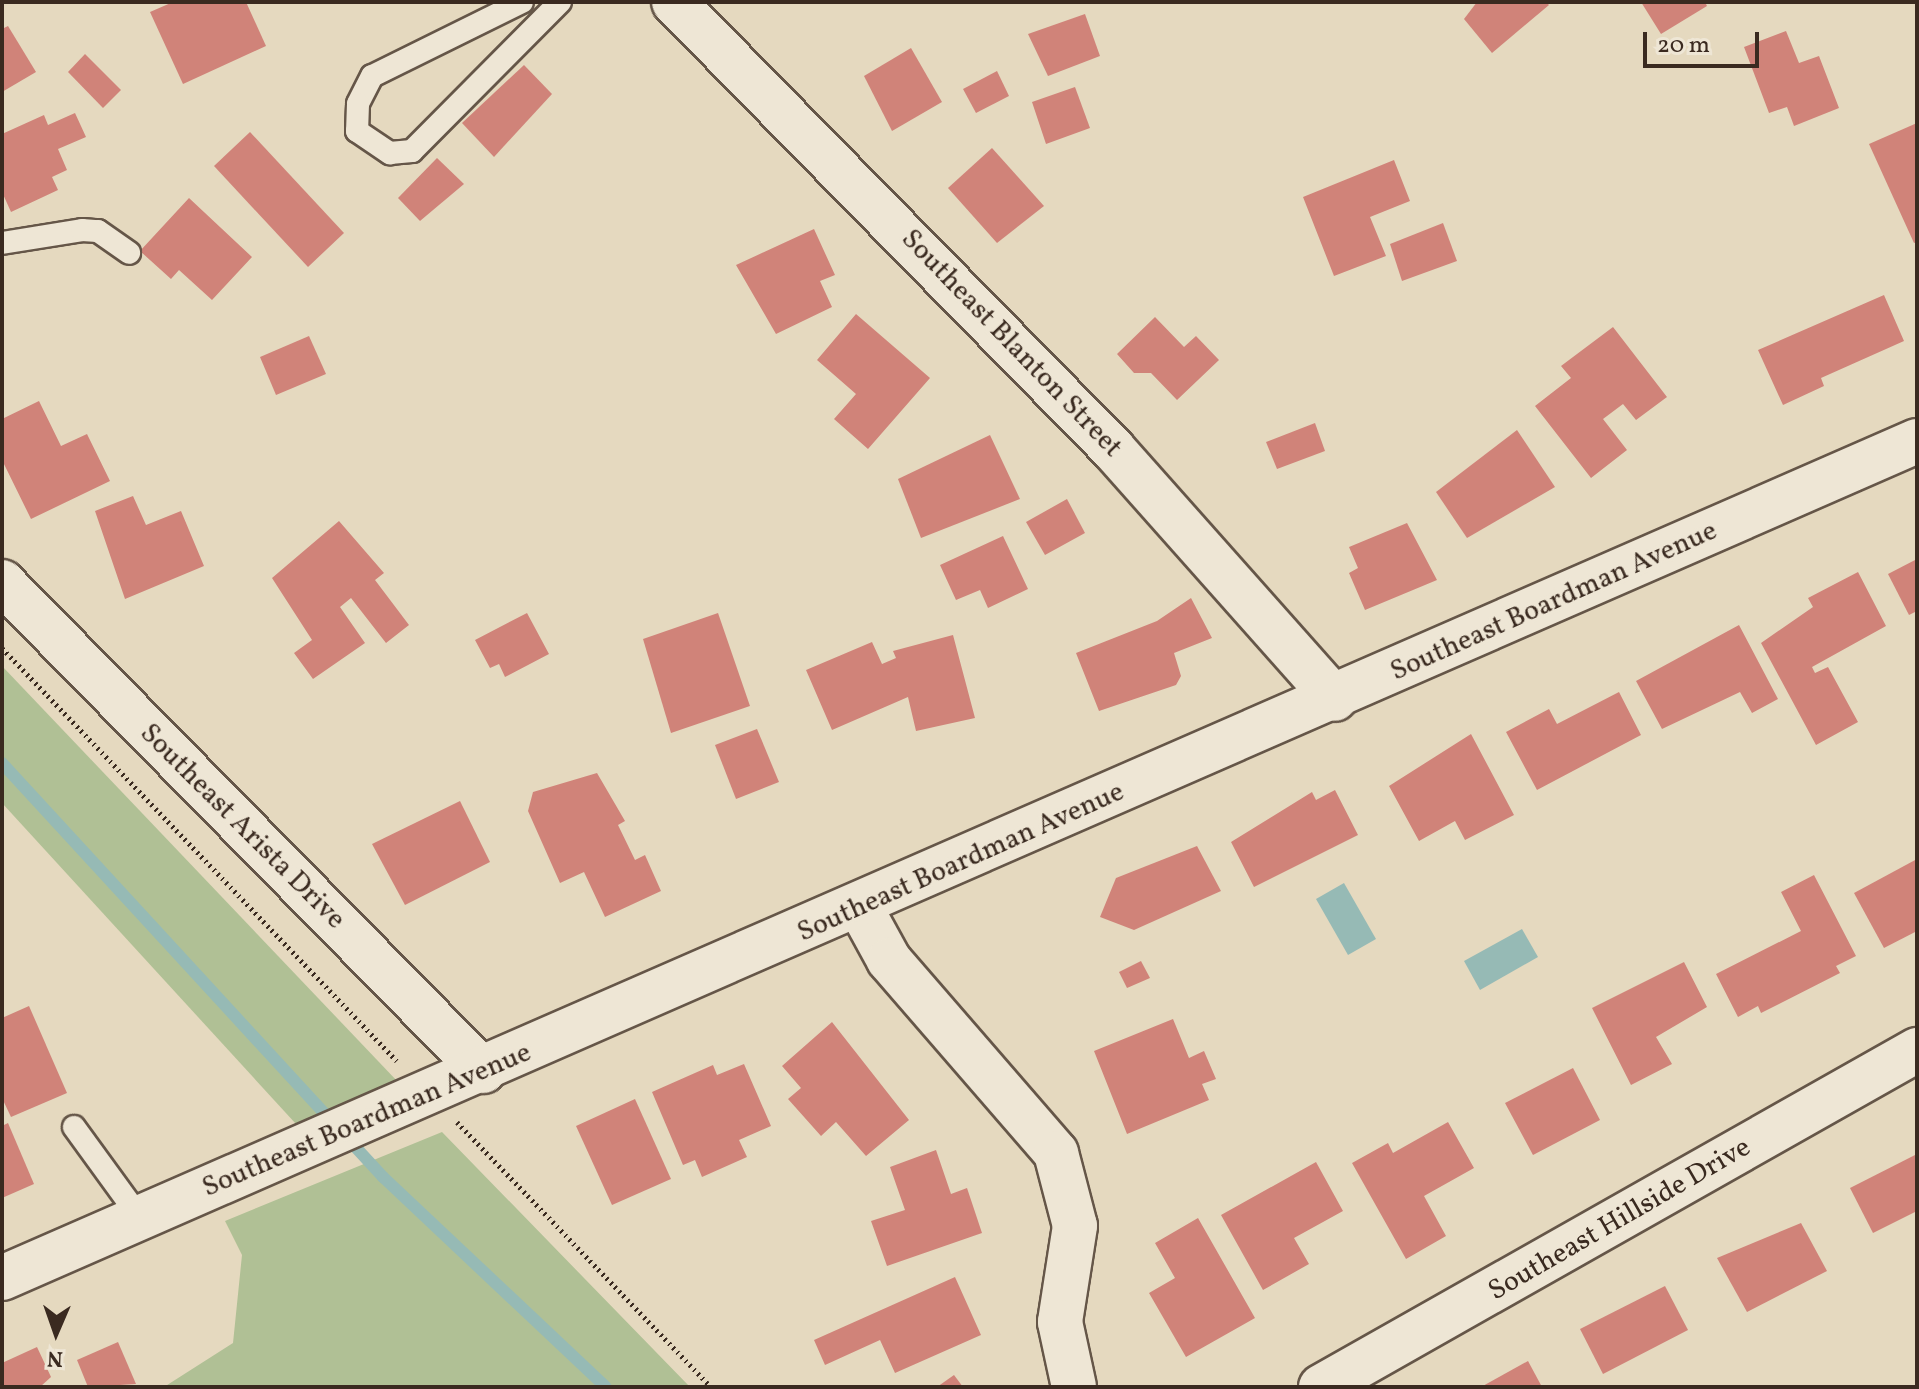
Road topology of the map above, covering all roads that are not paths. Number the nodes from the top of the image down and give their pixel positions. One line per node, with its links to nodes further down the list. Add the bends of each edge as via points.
1 (522, 2): 2 (lane, via 372,76 358,104 357,131 390,153 412,151)
2 (560, 2)
3 (674, 2): 8 (street, Southeast Blanton Street, via 1113,449)
4 (2, 243): 5 (lane, via 98,231)
5 (129, 253)
6 (1917, 441): 8 (street, Southeast Boardman Avenue)
7 (2, 582): 11 (street, Southeast Arista Drive)
8 (1335, 699): 9 (street, Southeast Boardman Avenue)
9 (860, 907): 11 (street, Southeast Boardman Avenue); 15 (street, via 889,960 1056,1153 1075,1226 1060,1322)
10 (1917, 1050): 16 (street, Southeast Hillside Drive)
11 (483, 1071): 13 (street, Southeast Boardman Avenue)
12 (74, 1127): 13 (lane)
13 (140, 1218): 14 (street, Southeast Boardman Avenue)
14 (2, 1278)
15 (1074, 1387)
16 (1321, 1387)

